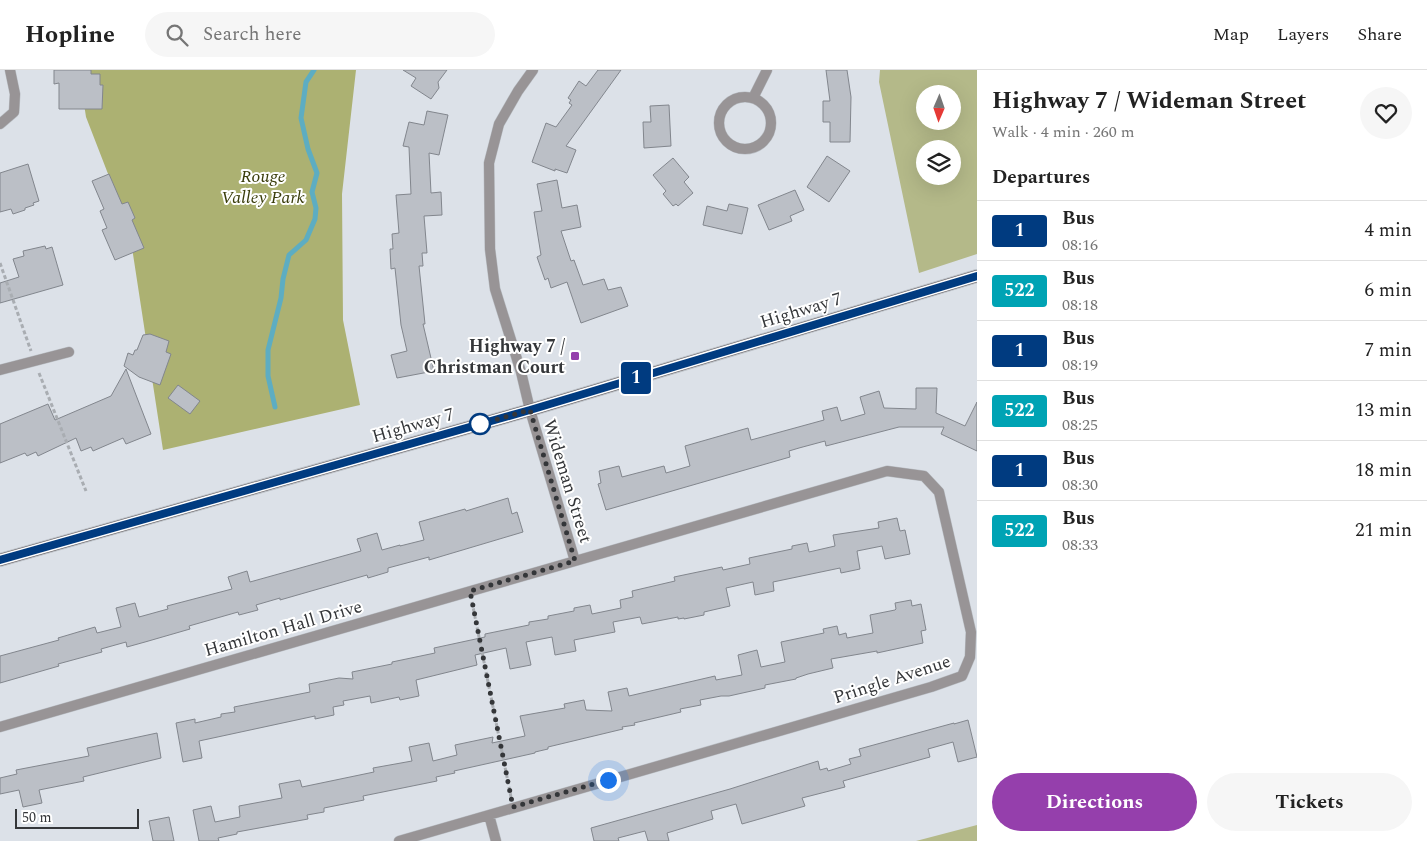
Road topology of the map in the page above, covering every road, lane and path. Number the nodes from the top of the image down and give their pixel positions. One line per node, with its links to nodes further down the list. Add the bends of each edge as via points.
1 (10, 70): 5 (street, via 15,94 14,112)
2 (533, 70): 11 (street, Wideman Street, via 499,124 490,163 490,249 495,289)
3 (767, 70): 4 (street)
4 (753, 98): 4 (street, via 733,100 720,116 722,136 737,148 748,150 758,146 771,131 769,111 762,102)
5 (0, 124)
6 (0, 263): 9 (path)
7 (977, 276): 11 (main road, Highway 7)
8 (69, 352): 9 (street)
9 (34, 361): 10 (street); 12 (path)
10 (0, 370)
11 (530, 410): 13 (main road, Highway 7); 14 (street, Wideman Street)
12 (86, 491)
13 (0, 560)
14 (575, 561): 15 (street, Hamilton Hall Drive); 17 (street, Pringle Avenue, via 887,471 924,476 939,492 971,632 970,657 962,676 931,687)
15 (470, 591): 16 (street, Hamilton Hall Drive); 17 (path)
16 (0, 727)
17 (513, 807): 18 (street, Pringle Avenue)
18 (489, 815): 19 (street, Pringle Avenue); 20 (street)
19 (399, 841)
20 (496, 841)

